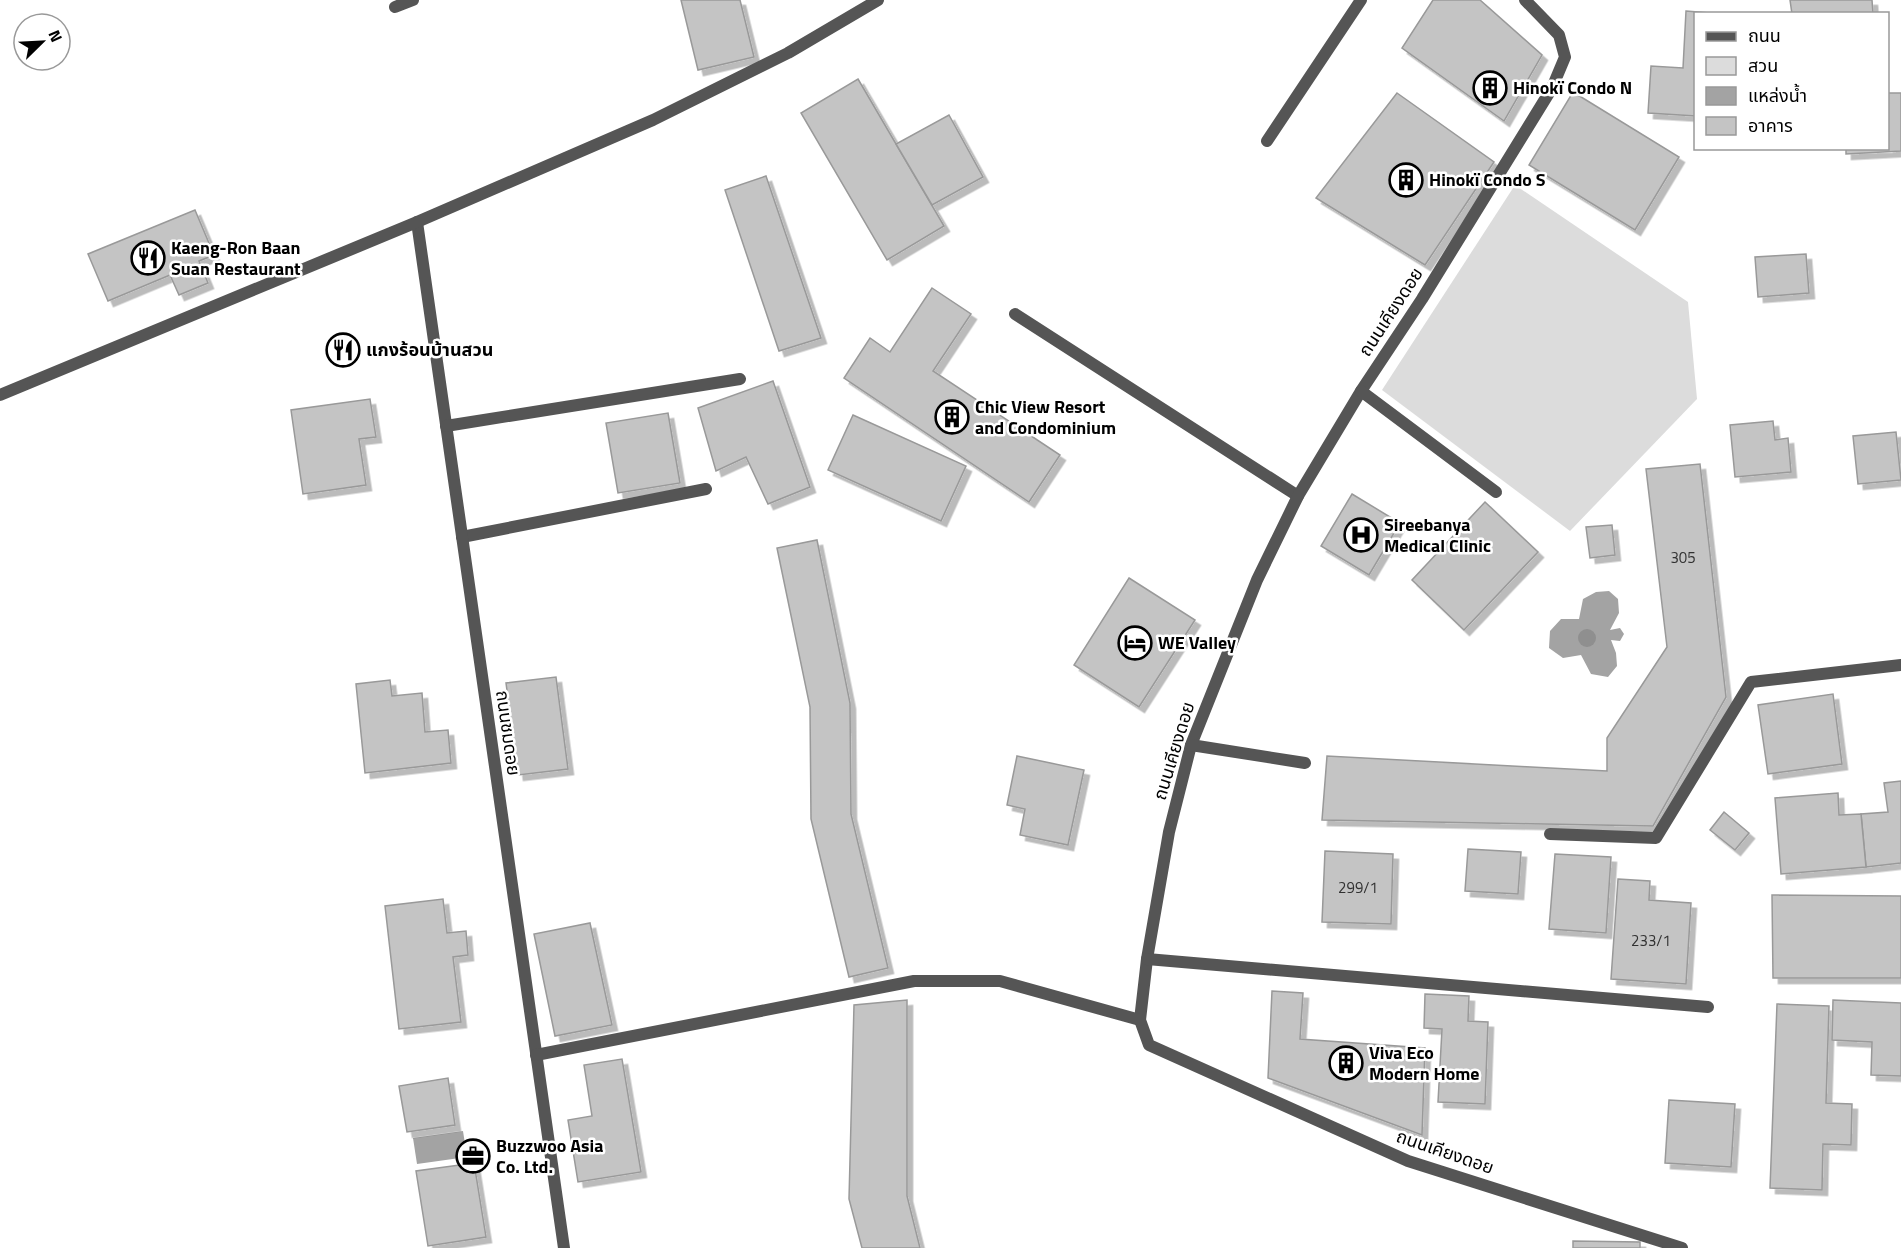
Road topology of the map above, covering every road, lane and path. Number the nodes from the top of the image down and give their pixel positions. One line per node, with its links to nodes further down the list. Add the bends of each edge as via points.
1 (413, 0): 5 (street)
2 (878, 0): 7 (street, via 788,53 653,120)
3 (1361, 0): 6 (street)
4 (1525, 0): 10 (street, ถนนเคียงดอย, via 1559,35 1565,57 1552,88)
5 (395, 7)
6 (1267, 141)
7 (417, 222): 11 (street); 12 (street, ถนนชมดอย)
8 (1015, 314): 15 (street)
9 (740, 380): 12 (street)
10 (1361, 391): 14 (street); 15 (street, ถนนเคียงดอย)
11 (0, 395)
12 (446, 426): 16 (street, ถนนชมดอย)
13 (706, 489): 16 (street)
14 (1496, 492)
15 (1298, 496): 18 (street, ถนนเคียงดอย, via 1257,580)
16 (462, 537): 24 (street, ถนนชมดอย)
17 (1901, 665): 20 (street, via 1751,682 1656,838)
18 (1191, 746): 19 (street); 21 (street, ถนนเคียงดอย, via 1169,832)
19 (1305, 763)
20 (1550, 834)
21 (1148, 959): 22 (street); 23 (street, ถนนเคียงดอย)
22 (1708, 1007)
23 (1140, 1020): 24 (street, via 1000,981 914,981); 26 (street, ถนนเคียงดอย, via 1149,1045 1408,1161)
24 (536, 1055): 25 (street, ถนนชมดอย)
25 (564, 1248)
26 (1682, 1248)

